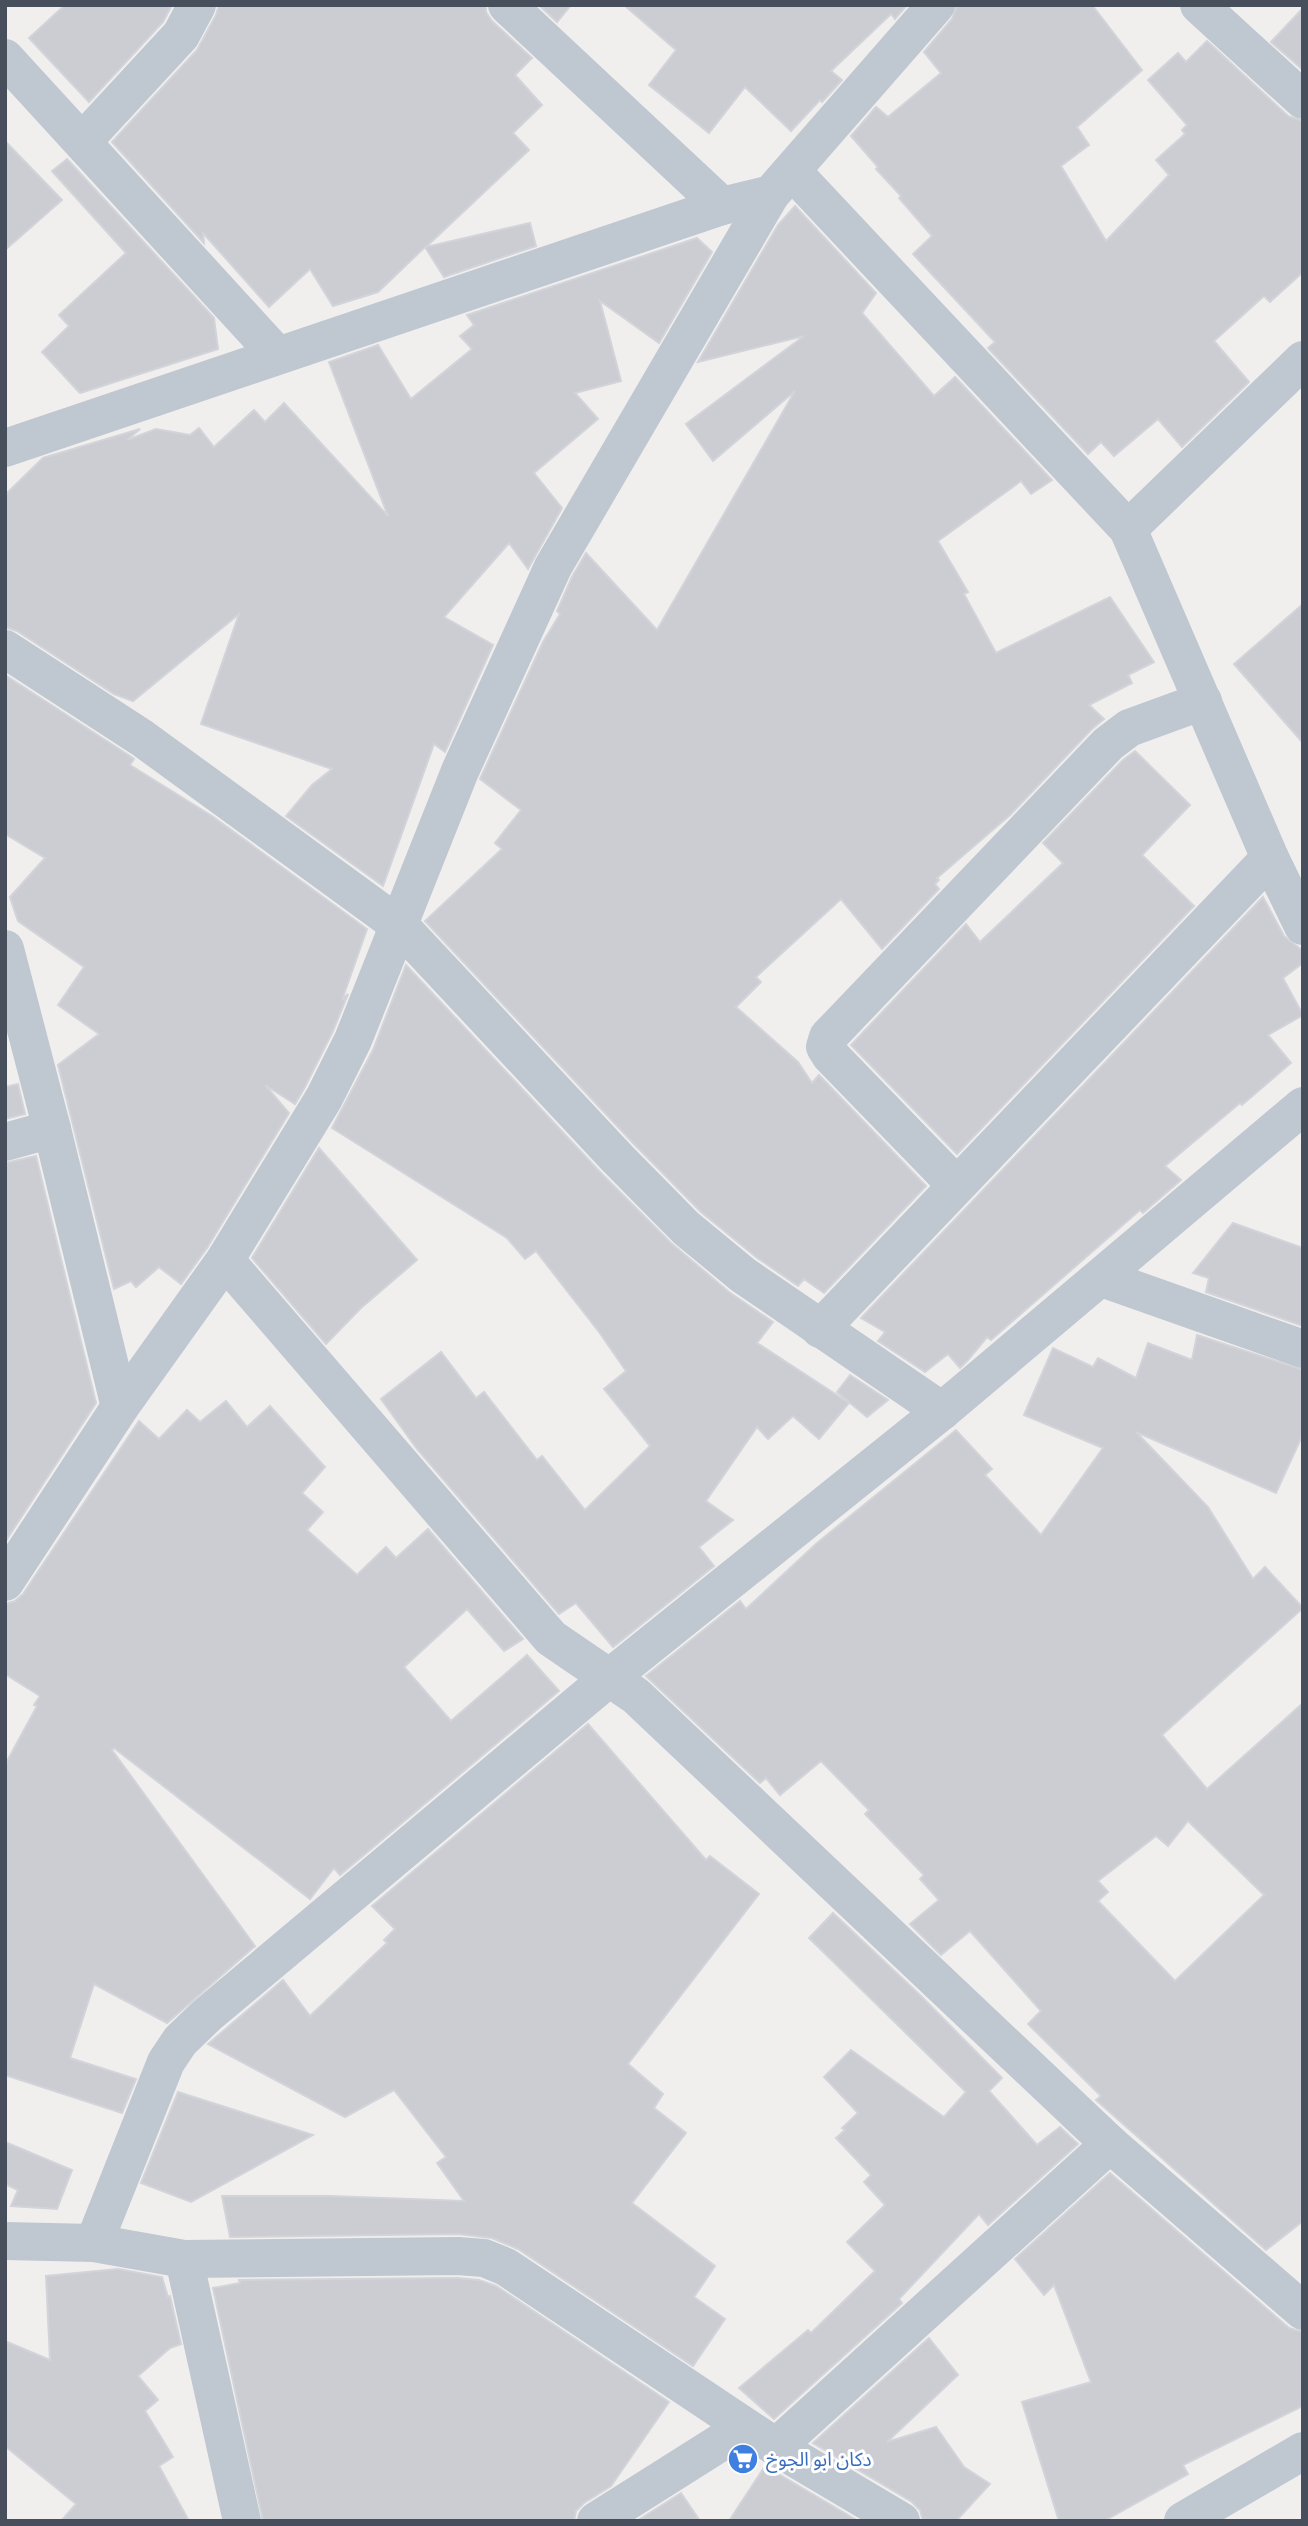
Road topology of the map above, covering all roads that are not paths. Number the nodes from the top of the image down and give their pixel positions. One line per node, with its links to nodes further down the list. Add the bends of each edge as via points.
1 (197, 5): 7 (street, via 181,36)
2 (507, 5): 9 (street)
3 (936, 5): 8 (street)
4 (1199, 5): 6 (street)
5 (5, 58): 7 (street)
6 (1303, 100)
7 (83, 141): 10 (street)
8 (781, 182): 9 (street); 13 (street); 17 (street, via 553,567 460,771)
9 (722, 206): 10 (street)
10 (277, 355): 12 (street)
11 (1303, 360): 13 (street)
12 (5, 448)
13 (1128, 529): 15 (street)
14 (5, 649): 17 (street, via 142,738)
15 (1203, 701): 16 (street); 23 (street, via 1129,728 1108,744 828,1037 825,1047 830,1055)
16 (1270, 858): 18 (street); 23 (street)
17 (400, 926): 24 (street, via 324,1098); 26 (street, via 686,1228)
18 (1303, 926)
19 (5, 949): 21 (street)
20 (1303, 1106): 25 (street)
21 (52, 1129): 22 (street); 28 (street)
22 (5, 1142)
23 (956, 1185): 26 (street)
24 (225, 1260): 28 (street); 31 (street, via 551,1638)
25 (1102, 1278): 27 (street); 29 (street)
26 (820, 1329): 29 (street)
27 (1303, 1349)
28 (120, 1407): 30 (street)
29 (942, 1411): 31 (street)
30 (5, 1581)
31 (609, 1678): 32 (street, via 636,1696); 34 (street, via 180,2041 166,2063)
32 (1110, 2144): 36 (street); 37 (street)
33 (5, 2241): 34 (street)
34 (94, 2243): 35 (street)
35 (184, 2259): 37 (street, via 484,2258 506,2267); 39 (street)
36 (1303, 2311)
37 (760, 2437): 40 (street); 41 (street)
38 (1303, 2451): 42 (street)
39 (242, 2521)
40 (596, 2521)
41 (901, 2521)
42 (1183, 2521)

